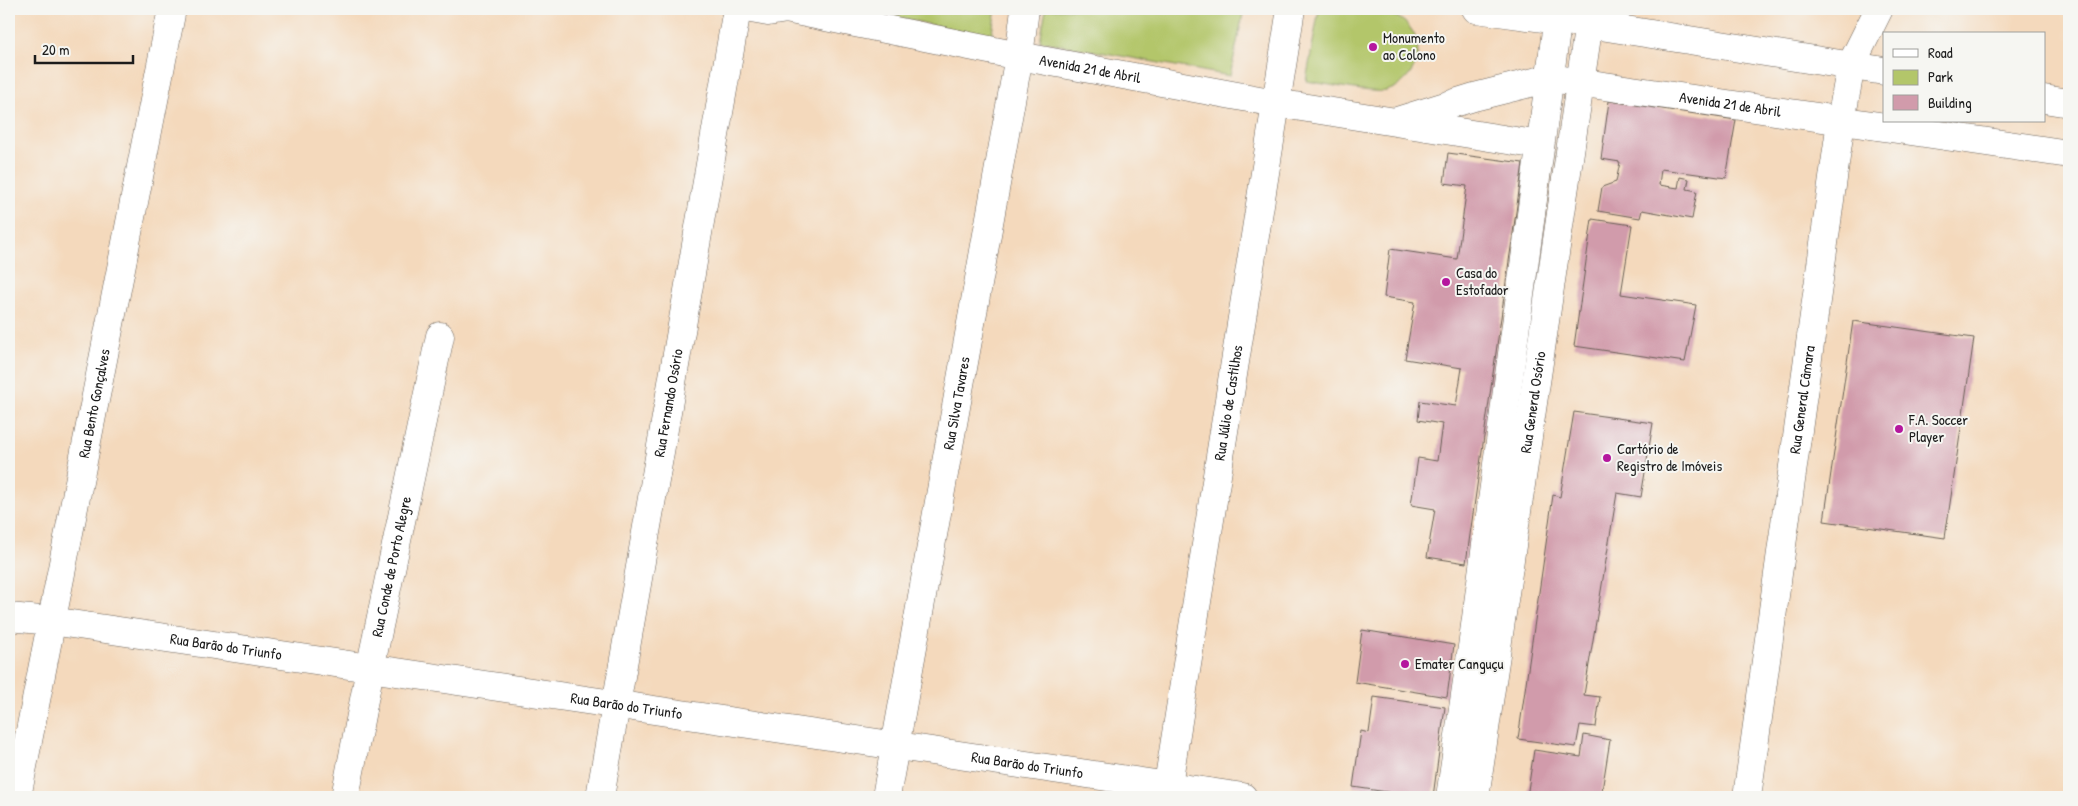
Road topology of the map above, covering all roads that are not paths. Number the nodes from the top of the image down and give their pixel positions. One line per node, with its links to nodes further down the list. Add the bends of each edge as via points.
1 (172, 9): 25 (street, Rua Bento Gonçalves)
2 (737, 9): 27 (street, Rua Fernando Osório)
3 (751, 9): 4 (street, Avenida 21 de Abril, via 768,12)
4 (787, 9): 11 (street, Avenida 21 de Abril)
5 (1025, 9): 11 (street, Rua Silva Tavares)
6 (1291, 9): 17 (street, Rua Júlio de Castilhos)
7 (1476, 9): 9 (street)
8 (1878, 9): 12 (street, Rua General Câmara)
9 (1558, 14): 10 (street); 14 (street, Rua General Osório)
10 (1589, 16): 12 (street); 15 (street, Rua General Osório)
11 (1019, 56): 17 (street, Avenida 21 de Abril); 28 (street, Rua Silva Tavares)
12 (1852, 66): 13 (street); 19 (street, Rua General Câmara)
13 (1883, 71)
14 (1550, 78): 15 (street, Avenida 21 de Abril); 20 (street, Avenida 21 de Abril); 21 (street, Rua General Osório)
15 (1580, 82): 19 (street, Avenida 21 de Abril); 36 (street, Rua General Osório)
16 (2046, 99): 18 (street)
17 (1276, 103): 20 (street, Avenida 21 de Abril); 29 (street, Rua Júlio de Castilhos)
18 (2069, 103)
19 (1841, 121): 22 (street, Avenida 21 de Abril); 37 (street, Rua General Câmara)
20 (1395, 122): 21 (street, Avenida 21 de Abril)
21 (1540, 145): 35 (street, Rua General Osório)
22 (2069, 154)
23 (440, 336): 26 (street, Rua Conde de Porto Alegre)
24 (9, 617): 25 (street, Rua Barão do Triunfo)
25 (51, 622): 26 (street, Rua Barão do Triunfo); 30 (street, Rua Bento Gonçalves)
26 (370, 670): 27 (street, Rua Barão do Triunfo); 31 (street, Rua Conde de Porto Alegre)
27 (614, 704): 28 (street, Rua Barão do Triunfo); 32 (street, Rua Fernando Osório)
28 (894, 746): 29 (street, Rua Barão do Triunfo); 33 (street, Rua Silva Tavares)
29 (1167, 792): 34 (street, Rua Barão do Triunfo)
30 (17, 797)
31 (346, 797)
32 (600, 797)
33 (886, 797)
34 (1243, 797)
35 (1450, 797)
36 (1475, 797)
37 (1747, 797)

